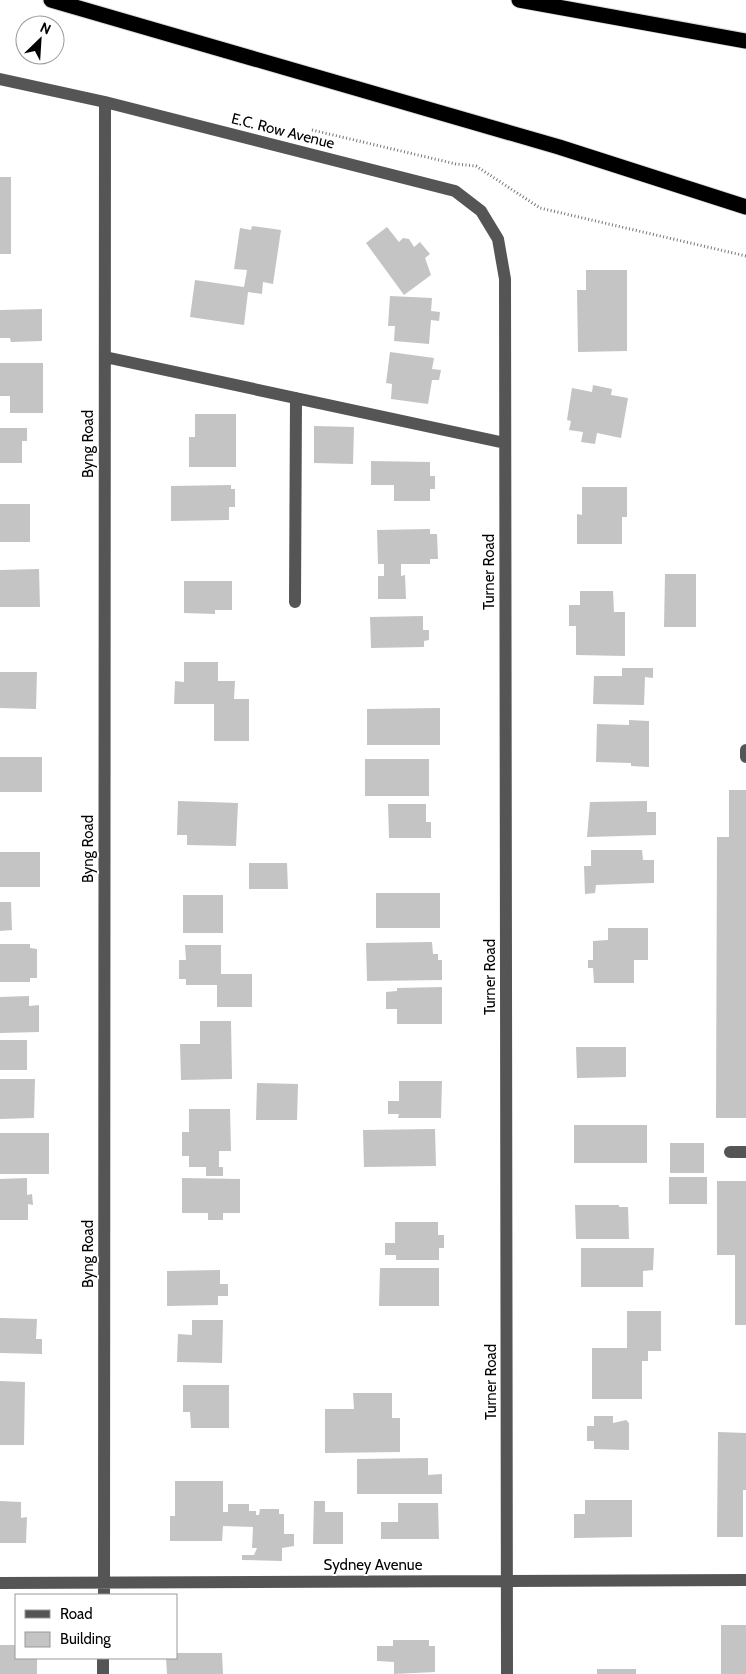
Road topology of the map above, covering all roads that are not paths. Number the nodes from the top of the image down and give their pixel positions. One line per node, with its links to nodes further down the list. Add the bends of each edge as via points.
1 (51, 0): 6 (highway, via 559,147)
2 (518, 0): 3 (highway)
3 (746, 41)
4 (0, 79): 5 (street, E.C. Row Avenue)
5 (105, 102): 7 (street, E.C. Row Avenue, via 455,191 481,211 498,239); 8 (street, Byng Road)
6 (746, 207)
7 (505, 279): 10 (street, Turner Road)
8 (105, 357): 9 (street); 19 (street, Byng Road)
9 (296, 398): 10 (street); 11 (street)
10 (504, 442): 17 (street, Turner Road)
11 (295, 602)
12 (746, 750): 13 (street)
13 (746, 757)
14 (730, 1152): 15 (street)
15 (746, 1152)
16 (746, 1580): 17 (street, Sydney Avenue)
17 (507, 1581): 19 (street, Sydney Avenue); 22 (street, Turner Road)
18 (0, 1584): 19 (street, Sydney Avenue)
19 (104, 1589)
20 (104, 1659): 21 (street)
21 (104, 1674)
22 (507, 1674)

